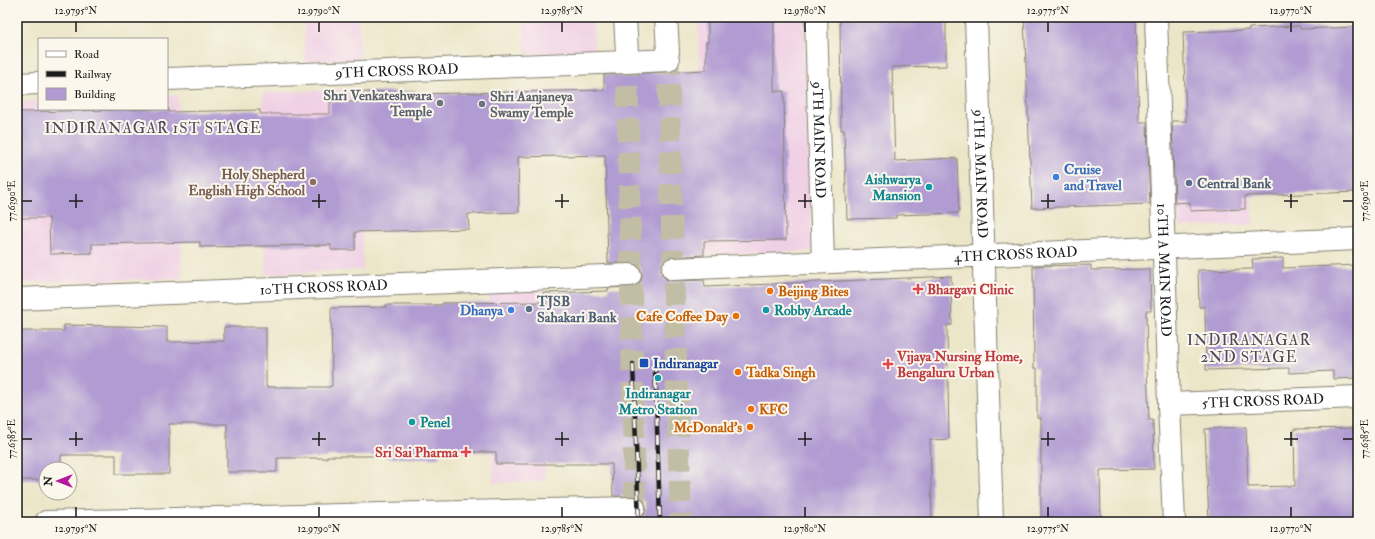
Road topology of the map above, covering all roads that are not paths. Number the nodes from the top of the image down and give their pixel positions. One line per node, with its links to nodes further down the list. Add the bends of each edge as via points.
1 (625, 17): 6 (street)
2 (666, 17): 6 (street, 9TH CROSS ROAD, via 668,56)
3 (816, 17): 13 (street, 9TH MAIN ROAD)
4 (976, 17): 12 (street, 9TH A MAIN ROAD)
5 (1156, 17): 11 (street, 10TH A MAIN ROAD)
6 (627, 57): 7 (street, 9TH CROSS ROAD)
7 (168, 78)
8 (38, 83): 9 (street)
9 (17, 84)
10 (1358, 239): 11 (street, 4TH CROSS ROAD)
11 (1164, 248): 12 (street, 4TH CROSS ROAD); 18 (street, 10TH A MAIN ROAD)
12 (983, 255): 13 (street, 4TH CROSS ROAD); 21 (street, 9TH A MAIN ROAD)
13 (824, 262): 14 (street, 4TH CROSS ROAD)
14 (673, 269)
15 (630, 275): 16 (street, 10TH CROSS ROAD)
16 (17, 299)
17 (1358, 397): 18 (street, 5TH CROSS ROAD)
18 (1169, 404): 22 (street, 10TH A MAIN ROAD)
19 (634, 508): 20 (street)
20 (46, 522)
21 (992, 522)
22 (1174, 522)

